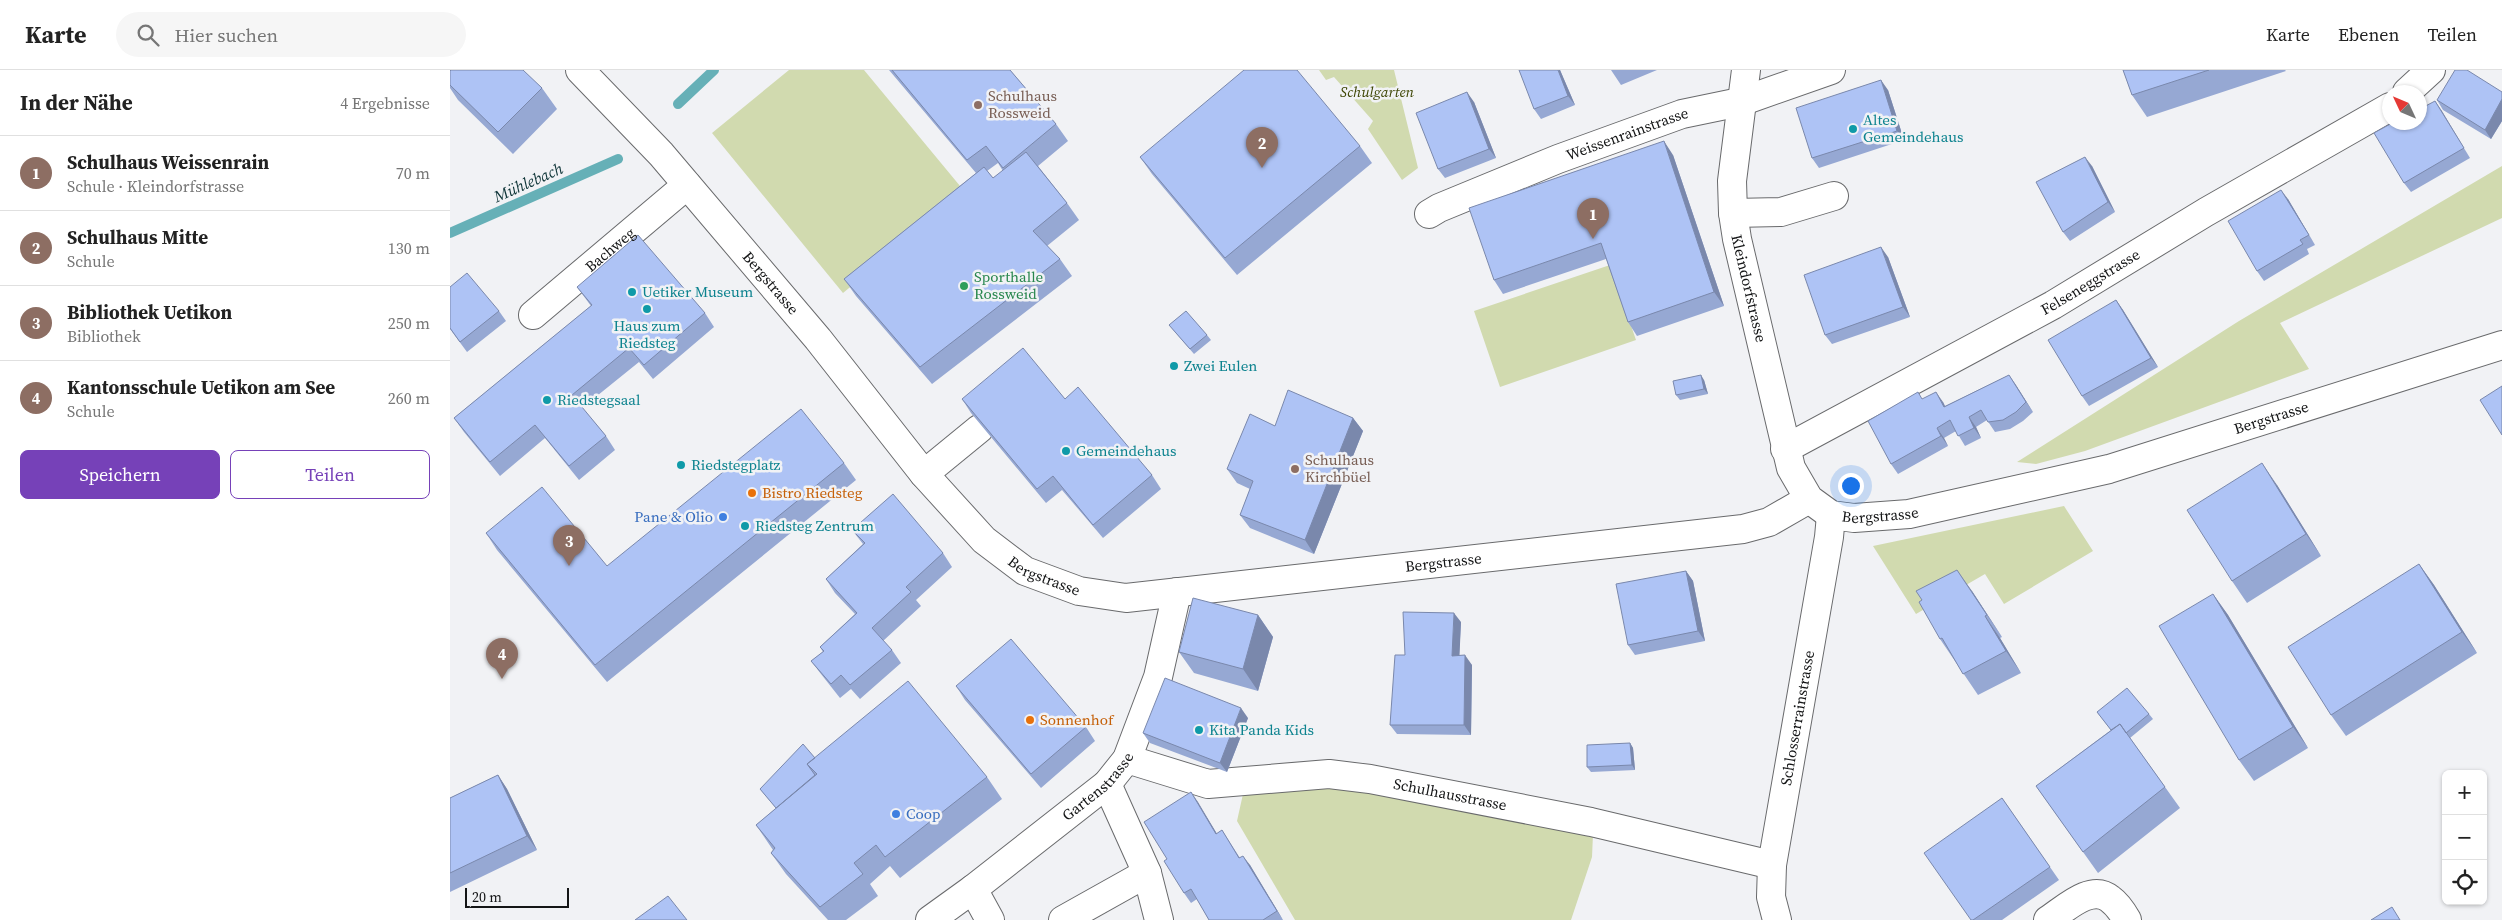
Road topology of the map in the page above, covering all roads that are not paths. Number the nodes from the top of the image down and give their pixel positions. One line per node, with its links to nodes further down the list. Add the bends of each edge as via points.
1 (580, 70): 8 (street, Bergstrasse)
2 (1746, 70): 6 (street, Kleindorfstrasse)
3 (1830, 70): 6 (street, Weissenrainstrasse)
4 (2431, 70): 5 (street)
5 (2415, 85)
6 (1740, 102): 10 (street, Kleindorfstrasse, via 1732,181); 11 (street, Weissenrainstrasse, via 1682,114 1558,159)
7 (2382, 112): 15 (street, Felseneggstrasse, via 2206,212 2053,305)
8 (688, 185): 12 (street, Bachweg); 16 (street, Bergstrasse, via 818,339)
9 (1834, 196): 10 (street, via 1781,212)
10 (1733, 213): 15 (street, Kleindorfstrasse)
11 (1429, 214)
12 (533, 315)
13 (2502, 345): 18 (street, Bergstrasse, via 2109,470 1909,514 1854,518)
14 (979, 429): 16 (street)
15 (1785, 448): 17 (street, Kleindorfstrasse)
16 (924, 474): 19 (street, Bergstrasse, via 984,540 1025,571 1078,591 1126,598)
17 (1809, 499): 18 (street, Bergstrasse); 19 (street, Bergstrasse, via 1769,522 1742,528)
18 (1831, 515): 22 (street, Schlosserrainstrasse)
19 (1177, 592): 20 (street, Gartenstrasse, via 1158,676)
20 (1127, 760): 21 (street, Gartenstrasse); 22 (street, Schulhausstrasse, via 1208,784 1329,774 1370,779 1591,822)
21 (1107, 784): 23 (street); 24 (street, Gartenstrasse)
22 (1772, 865): 29 (street, Schlosserrainstrasse, via 1771,897)
23 (1147, 873): 27 (street); 28 (street)
24 (973, 889): 25 (street, Gartenstrasse); 26 (street)
25 (930, 920)
26 (990, 920)
27 (1063, 920)
28 (1159, 920)
29 (1777, 920)
30 (2048, 920): 31 (street, via 2080,899 2094,894 2110,898)
31 (2128, 920)

